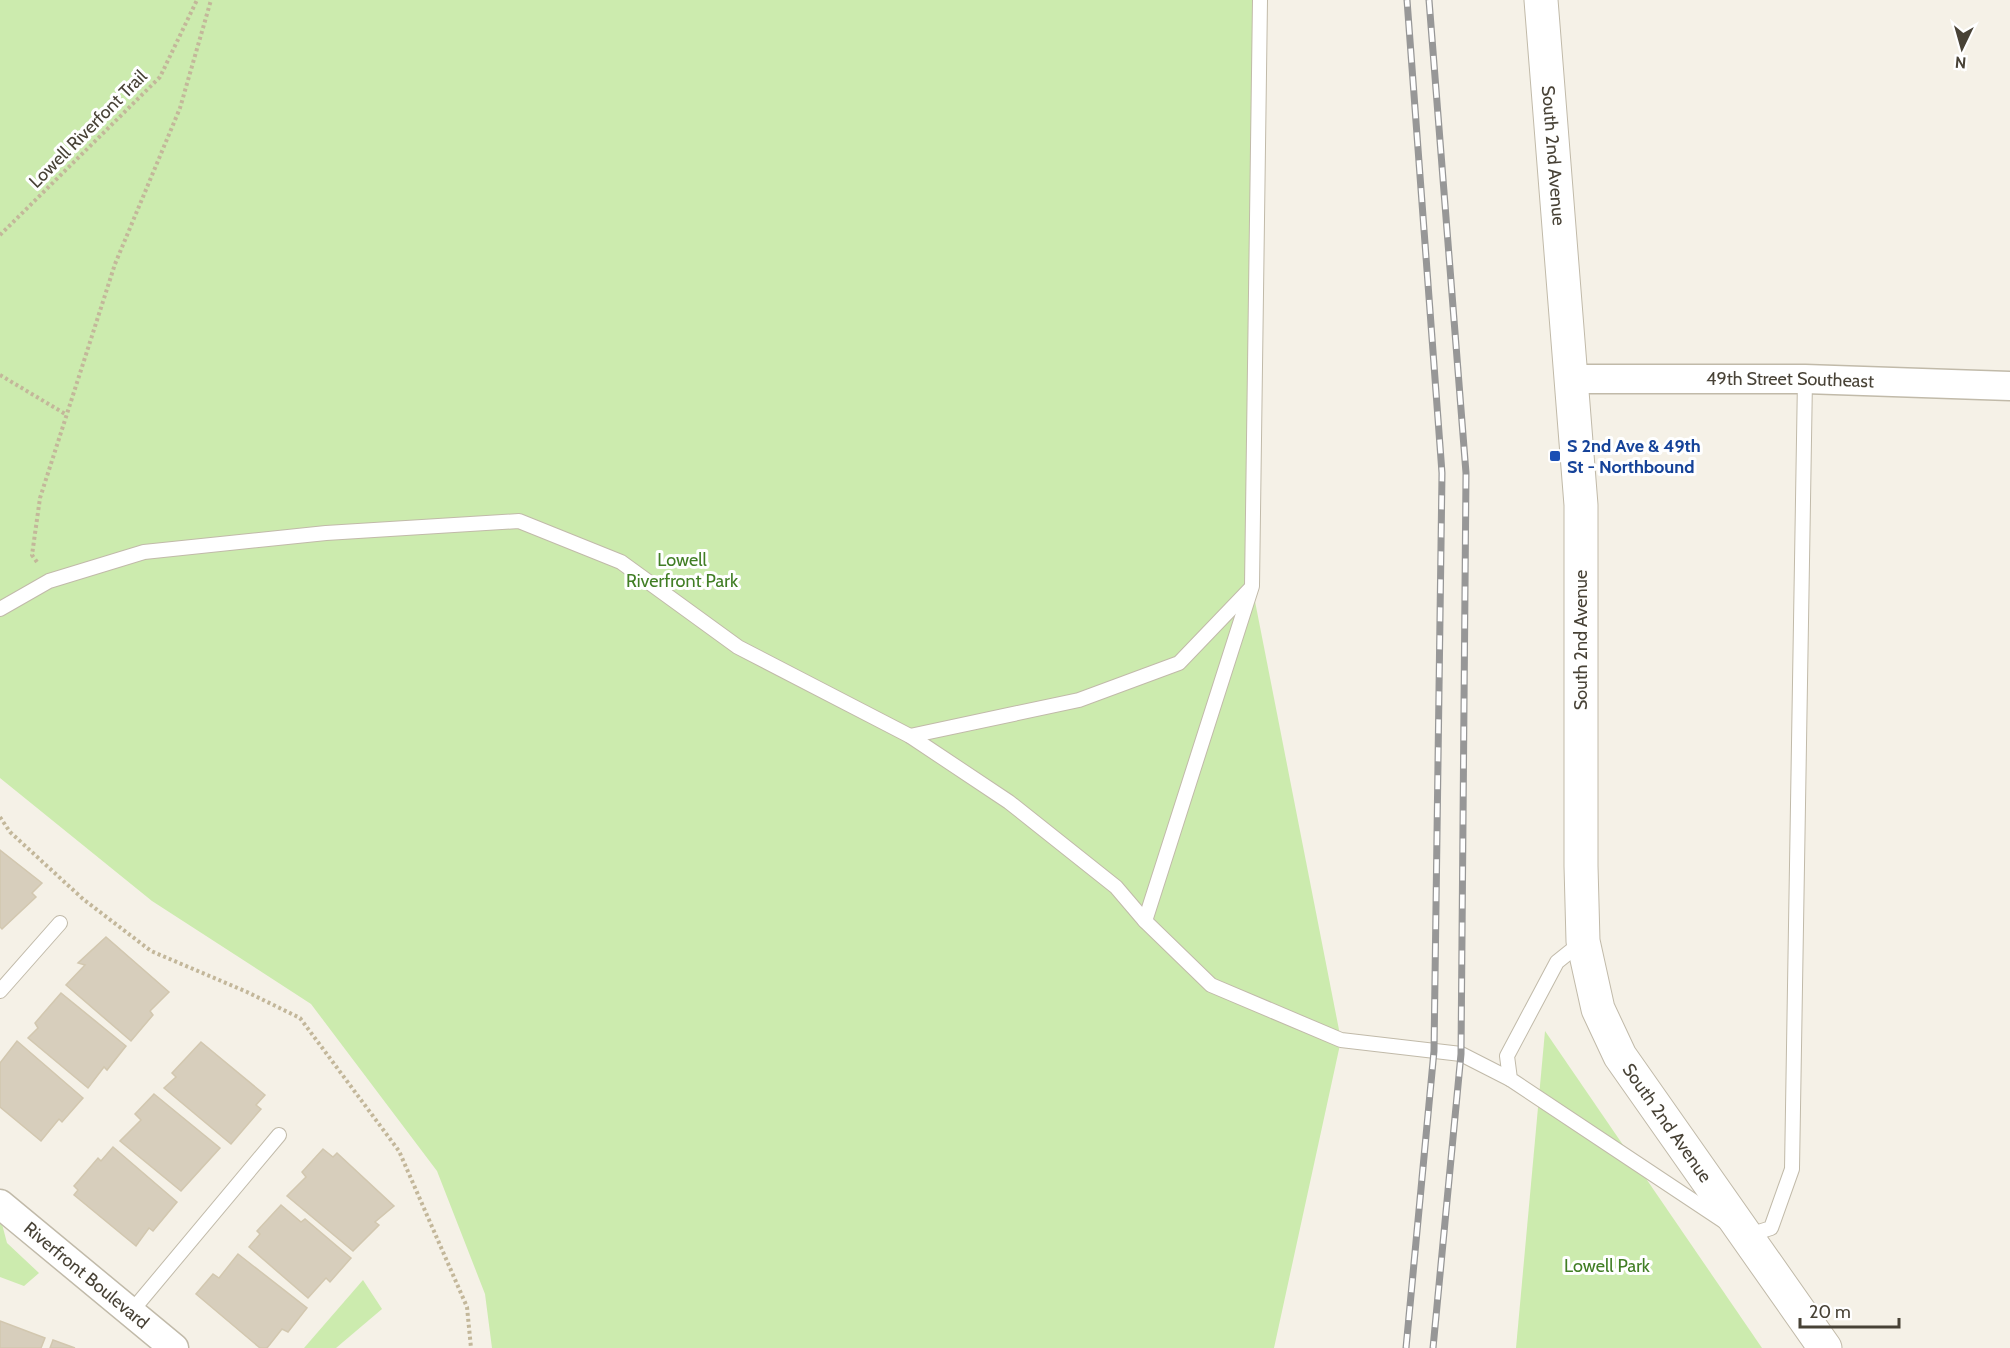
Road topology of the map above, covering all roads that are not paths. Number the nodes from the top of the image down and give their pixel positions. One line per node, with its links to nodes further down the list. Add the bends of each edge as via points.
1 (1260, 0): 6 (lane)
2 (1541, 0): 3 (street, South 2nd Avenue)
3 (1571, 379): 4 (street, 49th Street Southeast); 11 (street, South 2nd Avenue, via 1581,505)
4 (1804, 379): 5 (street, 49th Street Southeast); 16 (lane, via 1792,1169 1771,1228)
5 (2010, 386)
6 (1252, 586): 8 (lane, via 1179,663 1079,700); 9 (lane)
7 (0, 609): 8 (lane, via 49,581 144,552 326,533 519,521 621,562 738,647)
8 (910, 736): 9 (lane, via 1009,801 1116,887)
9 (1145, 921): 13 (lane, via 1211,985 1341,1040 1461,1054)
10 (60, 923): 12 (lane)
11 (1583, 940): 13 (lane, via 1557,962 1507,1056); 16 (street, South 2nd Avenue, via 1598,1009 1620,1056)
12 (0, 991)
13 (1510, 1079): 16 (lane)
14 (279, 1135): 17 (lane)
15 (0, 1204): 17 (street, Riverfront Boulevard)
16 (1745, 1236): 19 (street, South 2nd Avenue)
17 (130, 1312): 18 (street, Riverfront Boulevard)
18 (163, 1344)
19 (1825, 1348)

